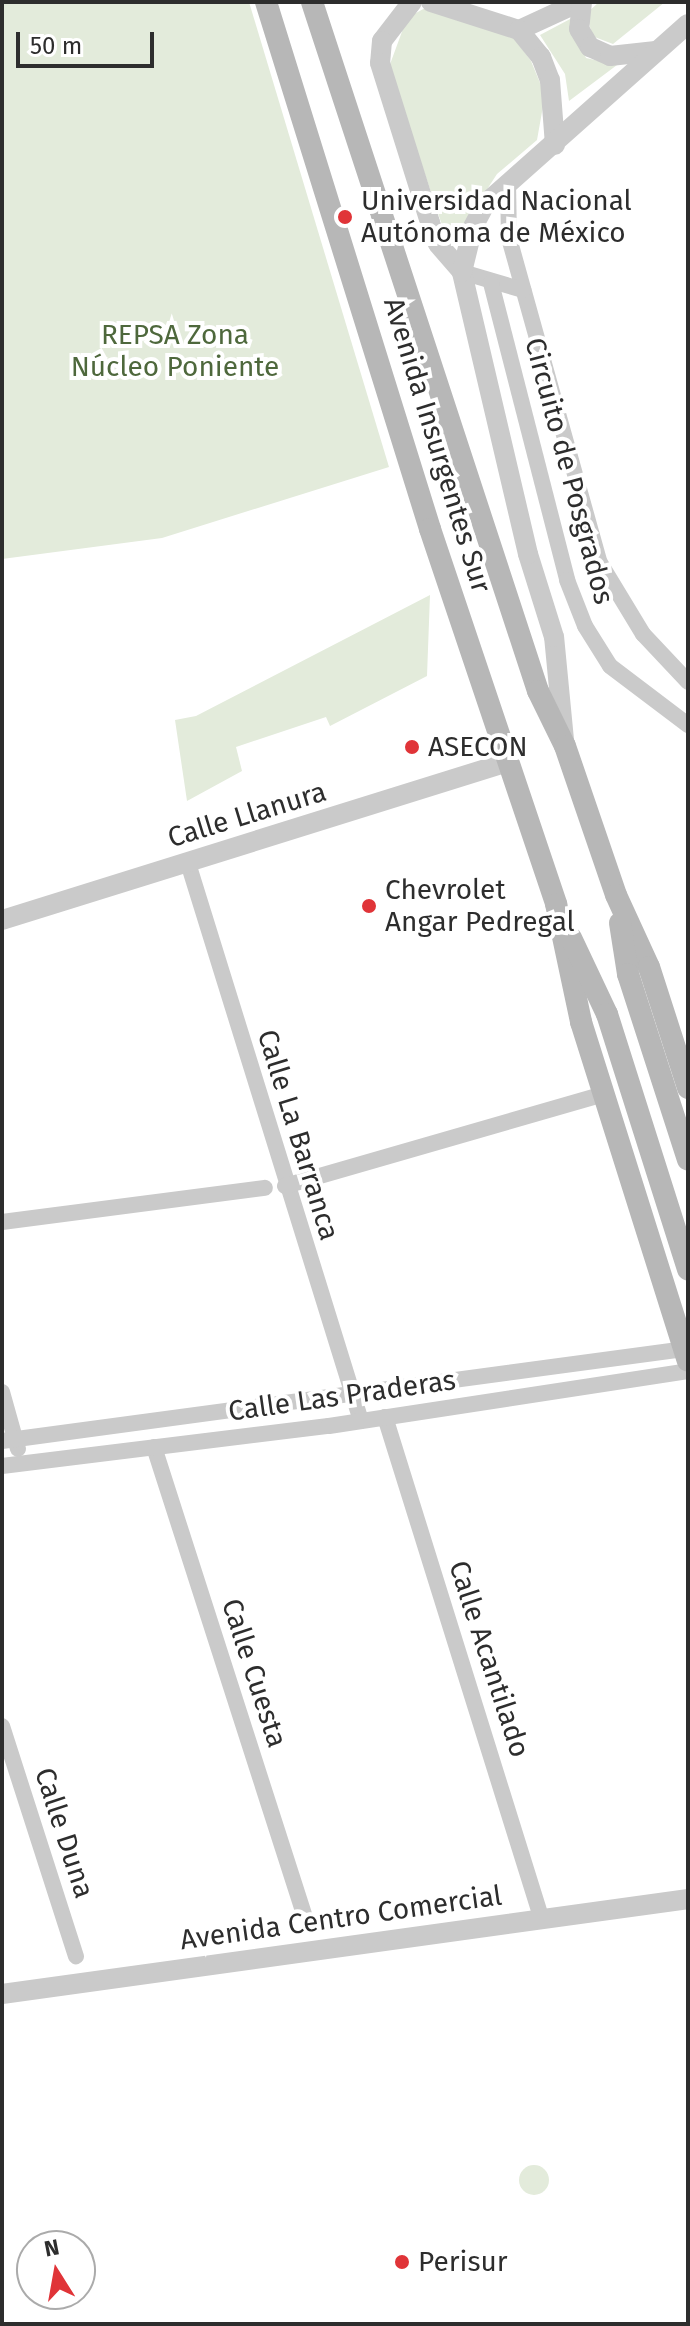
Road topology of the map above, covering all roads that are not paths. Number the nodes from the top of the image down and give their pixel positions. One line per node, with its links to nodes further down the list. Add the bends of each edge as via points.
1 (266, 2): 17 (main road, Avenida Insurgentes Sur)
2 (312, 2): 16 (main road, Avenida Insurgentes Sur, via 538,691)
3 (412, 2): 11 (street, via 382,41 380,63 438,244)
4 (431, 2): 7 (street)
5 (581, 2): 7 (street); 8 (street, via 579,29 590,47 610,56)
6 (688, 24): 8 (street)
7 (519, 30): 9 (street, via 541,57 550,80)
8 (656, 51): 9 (street)
9 (555, 145): 10 (street)
10 (508, 182): 11 (street, via 485,204 473,227); 13 (street, Circuito de Posgrados, via 506,216)
11 (462, 272): 12 (street); 16 (street, via 526,545 554,637)
12 (491, 283): 13 (street); 15 (street, Circuito de Posgrados, via 567,580 585,626 610,666)
13 (523, 290): 14 (street, Circuito de Posgrados, via 600,563 643,634)
14 (688, 682)
15 (684, 720)
16 (565, 746): 19 (main road, Avenida Insurgentes Sur)
17 (508, 762): 18 (street, Calle Llanura); 20 (main road, Avenida Insurgentes Sur)
18 (188, 863): 21 (street, Calle Llanura); 25 (street, Calle La Barranca)
19 (616, 895): 22 (main road, Avenida Insurgentes Sur, via 649,967); 24 (main road, Avenida Insurgentes Sur, via 628,974)
20 (556, 904): 23 (main road, Avenida Insurgentes Sur, via 581,1022); 28 (main road, Avenida Insurgentes Sur, via 607,1014)
21 (2, 920)
22 (688, 1088)
23 (603, 1094): 25 (street); 29 (main road, Avenida Insurgentes Sur)
24 (688, 1160)
25 (285, 1186): 32 (street, Calle La Barranca)
26 (265, 1188): 27 (street)
27 (2, 1222)
28 (688, 1269)
29 (686, 1355): 32 (street, Calle Las Praderas)
30 (688, 1371): 33 (street, Calle Las Praderas)
31 (2, 1392): 35 (street)
32 (351, 1395): 34 (street, Calle La Barranca); 35 (street, Calle Las Praderas)
33 (385, 1417): 34 (street, Calle Las Praderas); 42 (street, Calle Acantilado)
34 (361, 1421): 36 (street, Calle Las Praderas)
35 (9, 1440): 37 (street)
36 (154, 1447): 37 (street, Calle Las Praderas); 41 (street, Calle Cuesta)
37 (22, 1463): 38 (street, Calle Las Praderas)
38 (2, 1466)
39 (2, 1726): 43 (street, Calle Duna)
40 (688, 1899): 42 (street, Avenida Centro Comercial)
41 (304, 1914)
42 (541, 1917): 44 (street, Avenida Centro Comercial)
43 (76, 1956)
44 (2, 1994)

